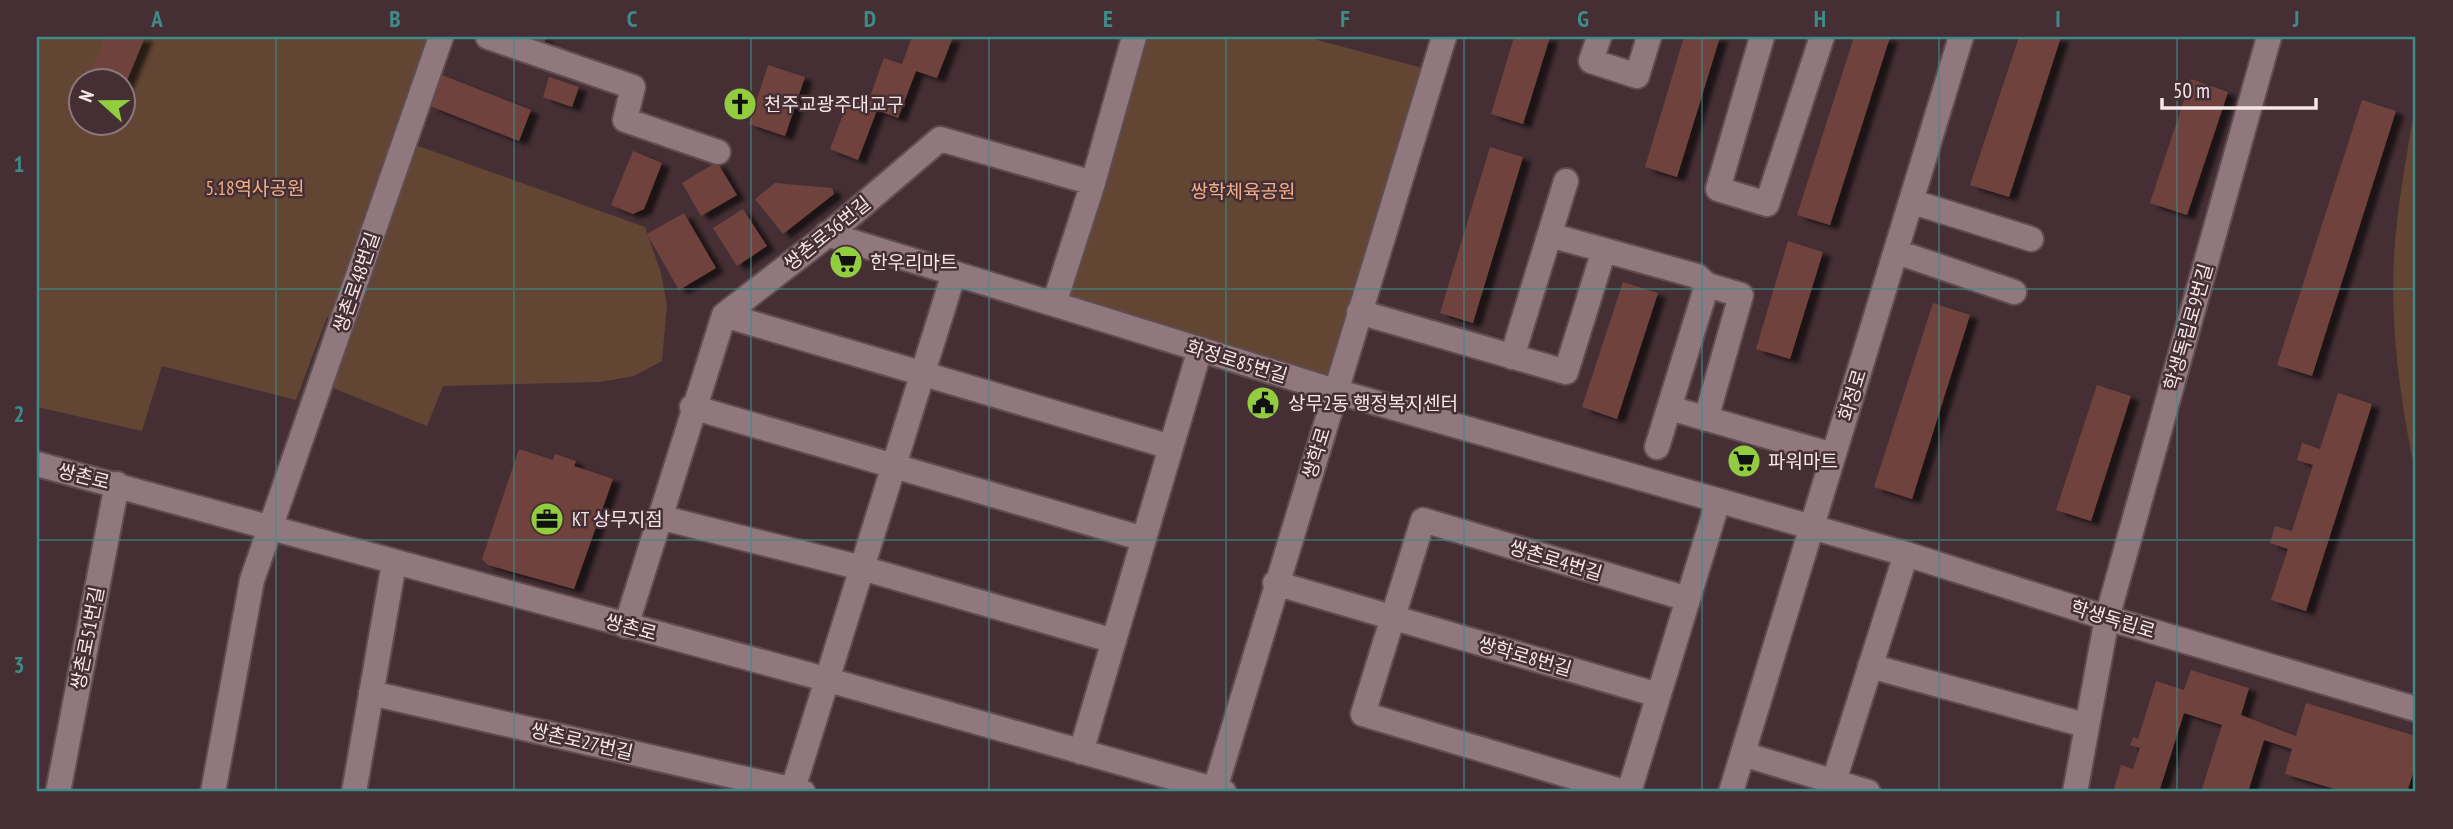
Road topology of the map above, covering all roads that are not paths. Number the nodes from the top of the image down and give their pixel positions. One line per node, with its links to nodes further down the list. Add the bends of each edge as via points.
1 (441, 37): 42 (street, 쌍촌로48번길)
2 (488, 37): 11 (street)
3 (1133, 37): 14 (street)
4 (1444, 37): 25 (street, 쌍학로)
5 (1598, 37): 6 (street, via 1591,61 1637,76)
6 (1649, 37)
7 (1762, 37): 8 (street, via 1718,189 1767,204)
8 (1822, 37)
9 (1961, 37): 15 (street, 화정로)
10 (2269, 37): 51 (street, 학생독립로9번길)
11 (555, 47): 12 (street, via 633,88 625,120)
12 (718, 152)
13 (1566, 181): 17 (street)
14 (1093, 183): 16 (street, 쌍촌로36번길, via 940,139); 24 (street)
15 (1913, 202): 18 (street); 20 (street, 화정로)
16 (827, 234): 21 (street, 화정로85번길); 26 (street, 쌍촌로36번길)
17 (1550, 234): 19 (street); 28 (street)
18 (2031, 239)
19 (1604, 250): 22 (street, via 1697,276); 28 (street, via 1566,372)
20 (1897, 252): 23 (street); 36 (street, 화정로)
21 (954, 273): 24 (street, 화정로85번길); 29 (street, 쌍촌로27번길)
22 (1707, 285): 32 (street); 33 (street, via 1741,295)
23 (2014, 292)
24 (1054, 304): 27 (street, 화정로85번길)
25 (1359, 312): 28 (street); 30 (street, 쌍학로)
26 (724, 315): 29 (street); 31 (street)
27 (1200, 349): 30 (street, 화정로85번길); 34 (street)
28 (1512, 357)
29 (922, 374): 34 (street); 38 (street, 쌍촌로27번길)
30 (1335, 391): 40 (street, 화정로85번길); 48 (street, 쌍학로)
31 (692, 407): 38 (street); 41 (street)
32 (1670, 408): 33 (street); 35 (street)
33 (1706, 419): 36 (street)
34 (1171, 447): 44 (street)
35 (1657, 447)
36 (1833, 455): 43 (street, 화정로)
37 (37, 464): 39 (street, 쌍촌로)
38 (892, 468): 44 (street); 47 (street, 쌍촌로27번길)
39 (117, 484): 42 (street, 쌍촌로); 65 (street, 쌍촌로51번길)
40 (1718, 501): 43 (street, 화정로85번길); 49 (street)
41 (659, 517): 47 (street); 52 (street)
42 (268, 527): 46 (street, 쌍촌로); 66 (street, 쌍촌로48번길, via 252,580)
43 (1811, 527): 45 (street, 학생독립로); 61 (street, 화정로)
44 (1144, 539): 53 (street)
45 (1906, 554): 51 (street, 학생독립로); 54 (street)
46 (394, 563): 52 (street, 쌍촌로); 56 (street)
47 (862, 568): 53 (street); 55 (street, 쌍촌로27번길)
48 (1275, 583): 50 (street, 쌍학로8번길); 64 (street, 쌍학로)
49 (1688, 599): 50 (street, 쌍촌로4번길, via 1423,520); 57 (street)
50 (1393, 618): 57 (street, 쌍학로8번길); 68 (street, via 1363,714)
51 (2107, 618): 58 (street, 학생독립로); 59 (street, 학생독립로9번길)
52 (626, 626): 55 (street, 쌍촌로)
53 (1114, 641): 60 (street)
54 (1870, 666): 59 (street); 62 (street)
55 (825, 679): 60 (street, 쌍촌로); 63 (street, 쌍촌로27번길)
56 (371, 693): 63 (street, 쌍촌로27번길); 67 (street)
57 (1658, 695): 68 (street)
58 (2416, 709)
59 (2085, 725): 71 (street, 학생독립로9번길)
60 (1081, 752): 64 (street, 쌍촌로)
61 (1743, 754): 62 (street); 69 (street, 화정로)
62 (1834, 781): 70 (street)
63 (796, 791)
64 (1218, 791)
65 (58, 792)
66 (213, 792)
67 (354, 792)
68 (1626, 792)
69 (1731, 792)
70 (1868, 792)
71 (2075, 792)

